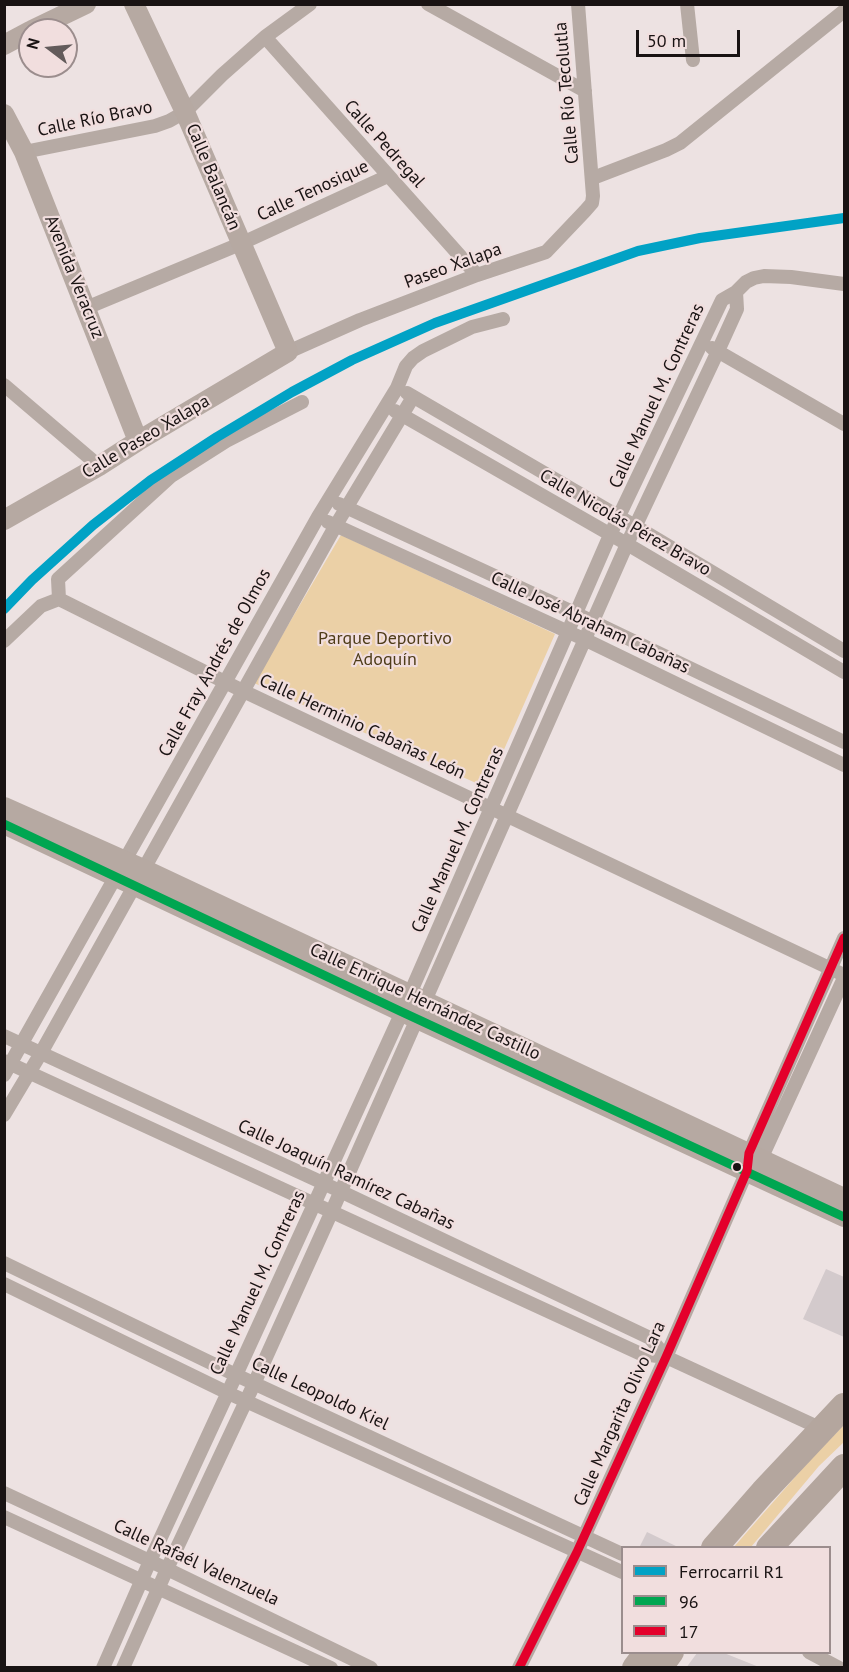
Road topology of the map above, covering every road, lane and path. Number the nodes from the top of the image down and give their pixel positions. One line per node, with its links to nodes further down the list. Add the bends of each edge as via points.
1 (86, 4): 8 (main road)
2 (134, 4): 14 (main road, Calle Balancán)
3 (310, 4): 10 (street, Calle Río Bravo)
4 (428, 4): 13 (street)
5 (578, 4): 13 (street, Calle Río Tecolutla)
6 (687, 4): 12 (street)
7 (844, 11): 18 (street, via 680,143)
8 (56, 18)
9 (18, 37): 11 (main road)
10 (265, 37): 14 (street, Calle Río Bravo); 17 (street, Calle Pedregal)
11 (4, 45)
12 (693, 60)
13 (585, 91): 18 (street, Calle Río Tecolutla)
14 (185, 112): 16 (street, Calle Río Bravo, via 155,126); 19 (main road, Calle Balancán)
15 (4, 114): 16 (main road, Avenida Veracruz)
16 (24, 152): 23 (main road, Avenida Veracruz)
17 (388, 176): 19 (street, Calle Tenosique); 20 (street, Calle Pedregal)
18 (593, 178): 20 (street, Paseo Xalapa, via 592,203 546,252)
19 (240, 244): 23 (street, Calle Tenosique); 27 (main road, Calle Balancán)
20 (477, 275): 27 (street, Paseo Xalapa)
21 (844, 284): 22 (street, via 764,276 746,282)
22 (736, 292): 25 (street, Calle Manuel M. Contreras, via 722,300); 26 (street, Calle Manuel M. Contreras, via 737,309)
23 (86, 308): 35 (main road, Avenida Veracruz)
24 (503, 319): 29 (street, Calle Fray Andrés de Olmos, via 472,327 423,351 406,366)
25 (702, 343): 26 (street); 40 (street, Calle Manuel M. Contreras)
26 (718, 351): 34 (street); 43 (street, Calle Manuel M. Contreras)
27 (288, 352): 35 (main road, Calle Paseo Xalapa)
28 (4, 385): 36 (street)
29 (397, 388): 30 (street, Calle Nicolás Pérez Bravo); 32 (street, Calle Fray Andrés de Olmos)
30 (413, 397): 33 (street, Calle Fray Andrés de Olmos); 40 (street, Calle Nicolás Pérez Bravo)
31 (302, 402): 46 (street, via 226,441 171,476 58,579)
32 (386, 406): 33 (street, Calle Nicolás Pérez Bravo); 37 (street, Calle Fray Andrés de Olmos)
33 (402, 415): 38 (street, Calle Fray Andrés de Olmos); 44 (street, Calle Nicolás Pérez Bravo)
34 (844, 424)
35 (138, 441): 36 (main road, Calle Paseo Xalapa)
36 (99, 466): 41 (main road, Calle Paseo Xalapa)
37 (329, 499): 38 (street, Calle José Abraham Cabañas); 39 (street, Calle Fray Andrés de Olmos)
38 (346, 507): 42 (street, Calle Fray Andrés de Olmos); 47 (street, Calle José Abraham Cabañas)
39 (318, 517): 42 (street, Calle José Abraham Cabañas); 54 (street, Calle Fray Andrés de Olmos)
40 (619, 517): 43 (street, Calle Nicolás Pérez Bravo); 44 (street, Calle Manuel M. Contreras)
41 (4, 520)
42 (336, 525): 49 (street, Calle José Abraham Cabañas); 55 (street, Calle Fray Andrés de Olmos)
43 (636, 526): 45 (street, Calle Manuel M. Contreras); 52 (street, Calle Nicolás Pérez Bravo)
44 (610, 535): 45 (street, Calle Nicolás Pérez Bravo); 47 (street, Calle Manuel M. Contreras)
45 (627, 544): 48 (street, Calle Manuel M. Contreras); 53 (street, Calle Nicolás Pérez Bravo)
46 (59, 599): 51 (street, via 41,606); 54 (street, Calle Herminio Cabañas León)
47 (577, 614): 48 (street, Calle José Abraham Cabañas); 49 (street, Calle Manuel M. Contreras)
48 (594, 622): 50 (street, Calle Manuel M. Contreras); 56 (street, Calle José Abraham Cabañas)
49 (569, 632): 50 (street, Calle José Abraham Cabañas); 59 (street, Calle Manuel M. Contreras)
50 (586, 640): 57 (street, Calle José Abraham Cabañas); 60 (street, Calle Manuel M. Contreras)
51 (4, 641)
52 (844, 651)
53 (844, 672)
54 (224, 681): 55 (street, Calle Herminio Cabañas León); 62 (street, Calle Fray Andrés de Olmos)
55 (243, 691): 59 (street, Calle Herminio Cabañas León); 62 (street, Calle Fray Andrés de Olmos)
56 (844, 742)
57 (844, 765)
58 (4, 807): 62 (main road, Calle Enrique Hernández Castillo)
59 (491, 808): 60 (street, Calle Herminio Cabañas León); 66 (street, Calle Manuel M. Contreras)
60 (507, 816): 64 (street, Calle Herminio Cabañas León); 66 (street, Calle Manuel M. Contreras)
61 (4, 824): 62 (main road, Calle Enrique Hernández Castillo)
62 (130, 873): 66 (main road, Calle Enrique Hernández Castillo); 68 (street, Calle Fray Andrés de Olmos); 69 (street, Calle Fray Andrés de Olmos)
63 (844, 938): 64 (street, Calle Margarita Olivo Lara)
64 (831, 969): 65 (street, Calle Herminio Cabañas León); 77 (street, Calle Margarita Olivo Lara)
65 (844, 976): 77 (street, Calle Margarita Olivo Lara)
66 (413, 1007): 77 (main road, Calle Enrique Hernández Castillo); 78 (street, Calle Manuel M. Contreras); 79 (street, Calle Manuel M. Contreras)
67 (4, 1036): 68 (street, Calle Joaquín Ramírez Cabañas)
68 (23, 1044): 69 (street, Calle Joaquín Ramírez Cabañas); 70 (street, Calle Fray Andrés de Olmos)
69 (41, 1053): 71 (street, Calle Fray Andrés de Olmos); 72 (street, Calle Joaquín Ramírez Cabañas)
70 (7, 1067): 71 (street, Calle Joaquín Ramírez Cabañas)
71 (29, 1073): 73 (street, Calle Fray Andrés de Olmos); 74 (street, Calle Joaquín Ramírez Cabañas)
72 (147, 1102): 74 (street); 75 (street, Calle Joaquín Ramírez Cabañas)
73 (4, 1115)
74 (137, 1122): 76 (street, Calle Joaquín Ramírez Cabañas)
75 (212, 1132): 76 (street); 78 (street, Calle Joaquín Ramírez Cabañas)
76 (203, 1152): 81 (street, Calle Joaquín Ramírez Cabañas)
77 (752, 1161): 80 (main road, Calle Enrique Hernández Castillo); 83 (main road, Calle Enrique Hernández Castillo); 90 (street, Calle Margarita Olivo Lara)
78 (324, 1183): 79 (street, Calle Joaquín Ramírez Cabañas); 81 (street, Calle Manuel M. Contreras)
79 (341, 1191): 82 (street, Calle Manuel M. Contreras); 84 (street, Calle Joaquín Ramírez Cabañas)
80 (844, 1198)
81 (314, 1203): 82 (street, Calle Joaquín Ramírez Cabañas); 91 (street, Calle Manuel M. Contreras)
82 (332, 1211): 85 (street, Calle Joaquín Ramírez Cabañas); 92 (street, Calle Manuel M. Contreras)
83 (844, 1217)
84 (446, 1241): 85 (street); 88 (street, Calle Joaquín Ramírez Cabañas)
85 (436, 1260): 89 (street, Calle Joaquín Ramírez Cabañas)
86 (4, 1263): 91 (street, Calle Leopoldo Kiel)
87 (4, 1284): 93 (street, Calle Leopoldo Kiel)
88 (551, 1291): 89 (street); 90 (street, Calle Joaquín Ramírez Cabañas, via 650,1338)
89 (543, 1310): 90 (street, Calle Joaquín Ramírez Cabañas, via 640,1354)
90 (666, 1357): 96 (street, Calle Joaquín Ramírez Cabañas); 102 (street, Calle Margarita Olivo Lara)
91 (236, 1375): 92 (street, Calle Leopoldo Kiel); 93 (street, Calle Manuel M. Contreras)
92 (254, 1384): 94 (street, Calle Manuel M. Contreras); 102 (street, Calle Leopoldo Kiel)
93 (228, 1393): 94 (street, Calle Leopoldo Kiel); 109 (street, Calle Manuel M. Contreras)
94 (246, 1401): 107 (street, Calle Leopoldo Kiel); 110 (street, Calle Manuel M. Contreras)
95 (844, 1406): 96 (highway)
96 (822, 1429): 98 (highway)
97 (844, 1467): 101 (highway)
98 (763, 1492): 103 (highway); 104 (highway)
99 (4, 1493): 109 (street, Calle Rafaél Valenzuela)
100 (4, 1517): 112 (street)
101 (792, 1522): 105 (highway); 106 (highway)
102 (584, 1536): 107 (street, Calle Margarita Olivo Lara); 108 (street, Calle Leopoldo Kiel)
103 (716, 1546)
104 (728, 1546)
105 (763, 1546)
106 (771, 1546)
107 (577, 1552): 111 (street, Calle Leopoldo Kiel); 124 (street, Calle Margarita Olivo Lara)
108 (621, 1554)
109 (150, 1561): 110 (street, Calle Rafaél Valenzuela); 112 (street, Calle Manuel M. Contreras)
110 (167, 1569): 113 (street, Calle Manuel M. Contreras); 119 (street, Calle Rafaél Valenzuela)
111 (621, 1572)
112 (141, 1581): 113 (street); 120 (street, Calle Manuel M. Contreras)
113 (158, 1589): 121 (street, Calle Manuel M. Contreras); 122 (street)
114 (631, 1654): 125 (highway)
115 (646, 1654): 126 (highway)
116 (670, 1654): 127 (highway)
117 (683, 1654): 128 (highway)
118 (811, 1654): 129 (street)
119 (353, 1664): 123 (street, Calle Rafaél Valenzuela)
120 (103, 1668)
121 (123, 1668)
122 (331, 1668)
123 (371, 1668)
124 (519, 1668)
125 (621, 1668)
126 (635, 1668)
127 (659, 1668)
128 (672, 1668)
129 (839, 1668)

